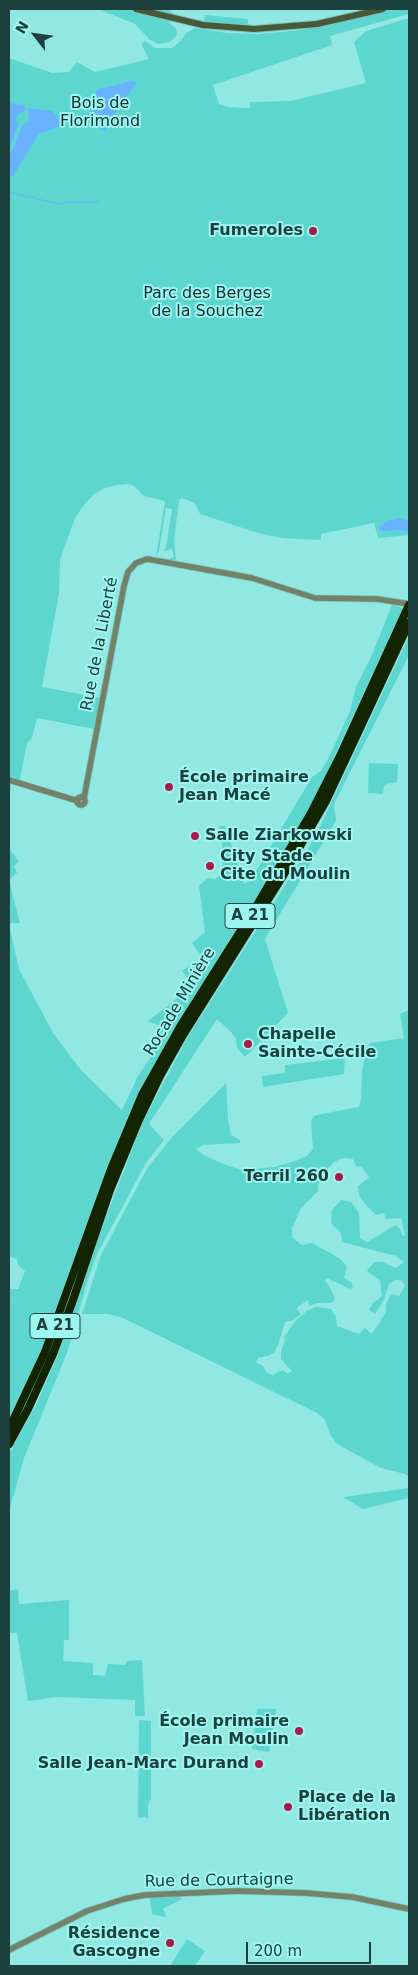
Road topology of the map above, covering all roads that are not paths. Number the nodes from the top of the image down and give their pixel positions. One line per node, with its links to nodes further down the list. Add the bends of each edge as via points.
1 (136, 9): 2 (main road, via 194,24 254,29 317,24)
2 (383, 9)
3 (408, 607): 5 (street, Rue de la Liberté, via 377,599 315,598 260,580 154,560 142,561 130,569 124,586 81,799); 6 (highway, Rocade Minière / A 21, via 311,814 142,1095 111,1169 45,1352)
4 (409, 623): 7 (highway, Rocade Minière / A 21, via 326,801 160,1076 110,1190 53,1354)
5 (9, 780)
6 (9, 1429)
7 (9, 1444)
8 (409, 1909): 9 (street, Rue de Courtaigne, via 352,1897 280,1892 145,1895 87,1911)
9 (9, 1950)

